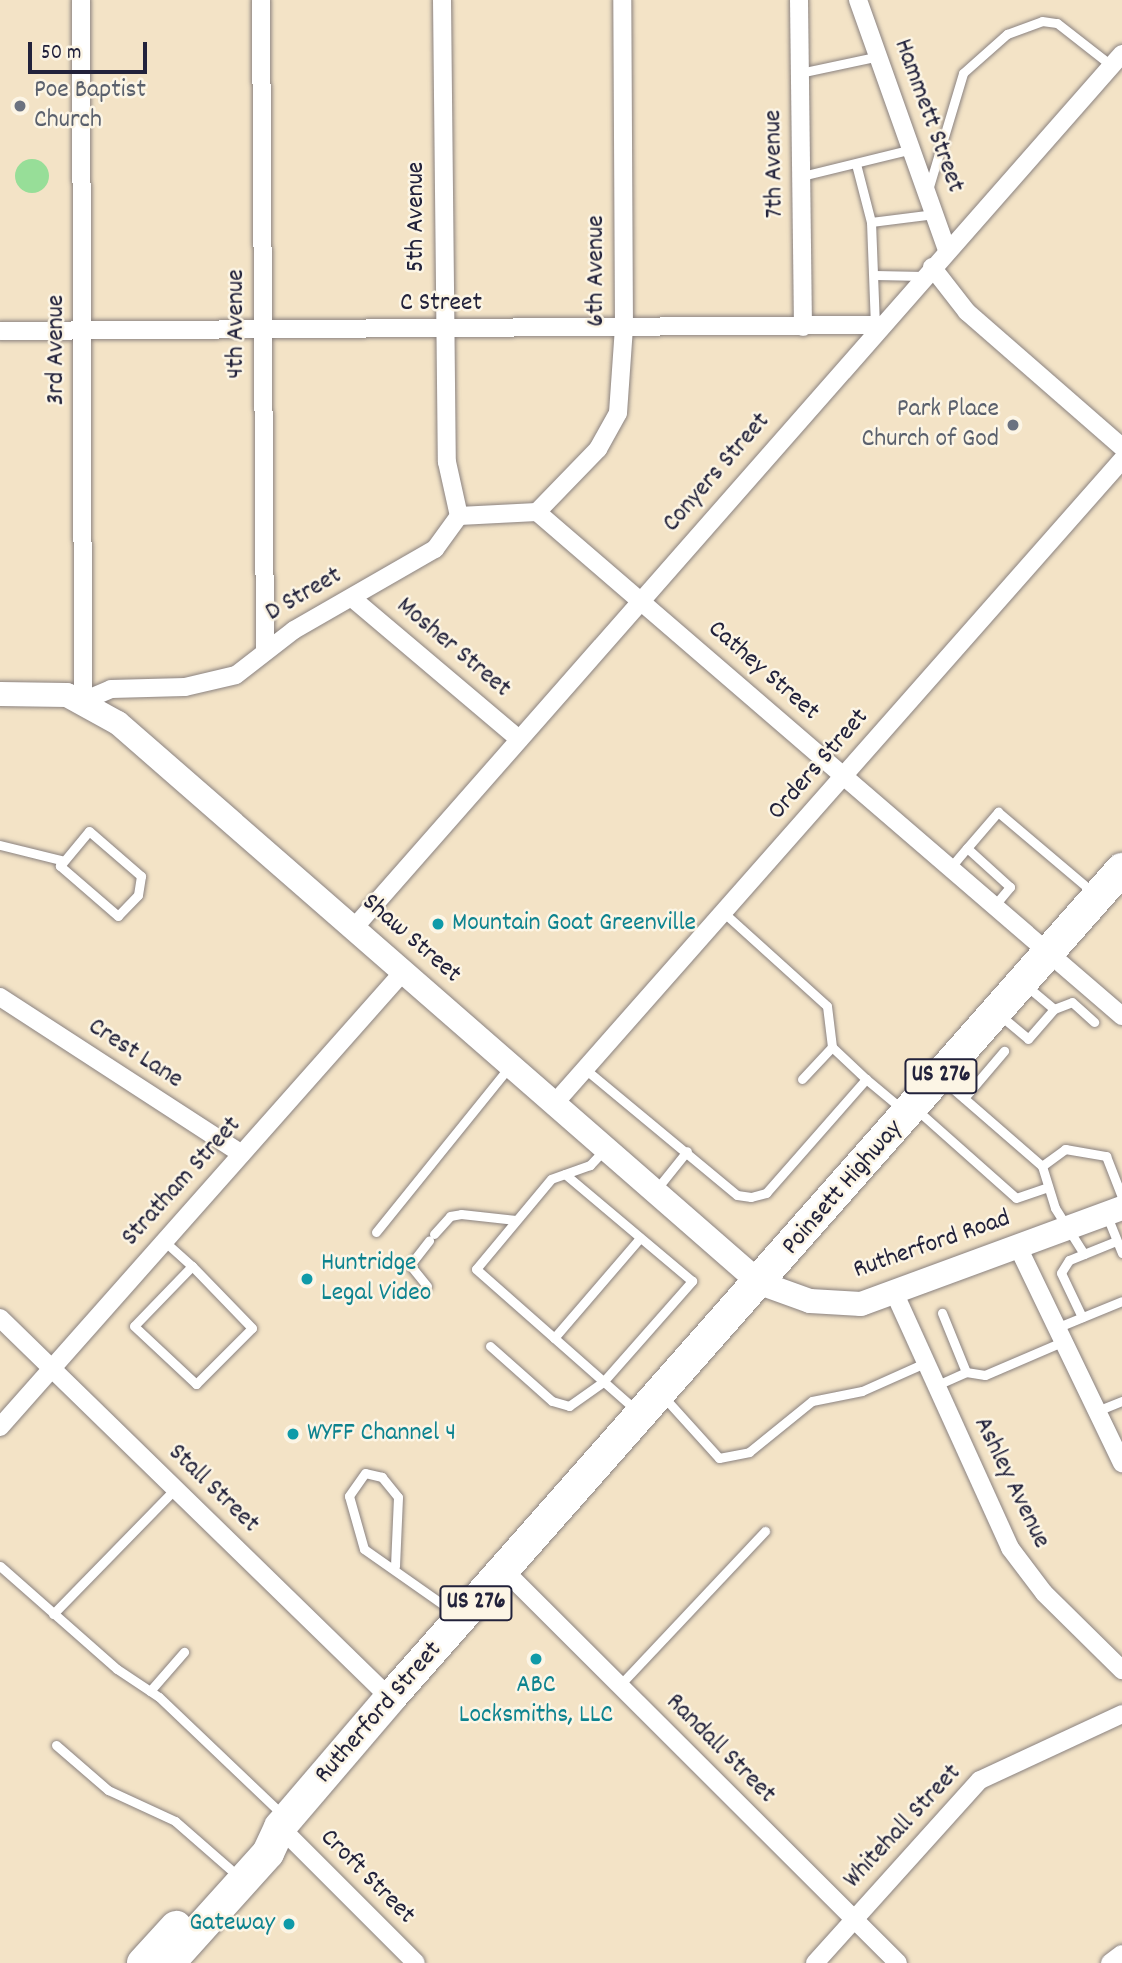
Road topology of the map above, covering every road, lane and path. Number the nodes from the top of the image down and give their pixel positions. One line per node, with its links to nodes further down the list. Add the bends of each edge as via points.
1 (81, 0): 22 (street, 3rd Avenue)
2 (261, 0): 23 (street, 4th Avenue)
3 (442, 0): 24 (street, 5th Avenue)
4 (622, 0): 21 (street, 6th Avenue)
5 (800, 0): 9 (street, 7th Avenue)
6 (858, 0): 7 (street, Hammett Street)
7 (879, 56): 9 (lane); 10 (street, Hammett Street)
8 (1117, 60): 13 (lane, via 1057,23 1042,21 1007,34 963,73); 16 (street, Conyers Street)
9 (800, 74): 12 (street, 7th Avenue)
10 (915, 148): 11 (lane); 13 (street, Hammett Street)
11 (856, 164): 12 (lane); 15 (lane)
12 (802, 176): 20 (street, 7th Avenue)
13 (928, 190): 14 (street, Hammett Street)
14 (936, 214): 15 (lane); 16 (street, Hammett Street)
15 (871, 222): 18 (lane)
16 (947, 250): 17 (street, Conyers Street)
17 (928, 272): 18 (lane); 19 (street, Conyers Street); 26 (street, via 967,313)
18 (875, 275): 19 (lane)
19 (878, 325): 20 (street, C Street); 31 (street, Conyers Street)
20 (803, 327): 21 (street, C Street)
21 (624, 328): 24 (street, C Street); 28 (street, 6th Avenue, via 619,405 611,431)
22 (84, 330): 23 (street, C Street); 25 (street, C Street); 34 (street, 3rd Avenue)
23 (263, 330): 24 (street, C Street); 32 (street, 4th Avenue)
24 (444, 330): 29 (street, 5th Avenue, via 447,461)
25 (0, 331)
26 (1122, 447)
27 (1122, 460): 36 (street, Orders Street)
28 (537, 512): 29 (street); 31 (street, Cathey Street)
29 (459, 516): 30 (street, D Street, via 435,549)
30 (352, 598): 32 (street, D Street); 35 (street, Mosher Street)
31 (641, 600): 35 (street, Conyers Street); 36 (street, Cathey Street)
32 (265, 648): 34 (street, D Street, via 245,670 214,682 111,689)
33 (0, 694): 34 (street, Shaw Street)
34 (83, 701): 44 (street, Shaw Street, via 118,723)
35 (519, 739): 44 (street, Conyers Street)
36 (844, 776): 40 (street, Cathey Street); 43 (street, Orders Street)
37 (0, 845): 39 (lane)
38 (967, 849): 40 (lane); 41 (lane, via 999,812); 42 (lane, via 1010,887)
39 (61, 860): 39 (lane, via 89,831 141,876 138,895 118,916)
40 (950, 867): 42 (street, Cathey Street)
41 (1113, 886): 45 (highway, Poinsett Highway / US 276)
42 (994, 906): 45 (street, Cathey Street)
43 (723, 912): 55 (lane, via 827,1006); 58 (street, Orders Street)
44 (353, 929): 46 (street, Shaw Street)
45 (1049, 953): 47 (highway, Poinsett Highway / US 276); 48 (street, Cathey Street)
46 (403, 972): 57 (street, Shaw Street); 67 (street, Stratham Street)
47 (1023, 983): 51 (lane); 52 (highway, Poinsett Highway / US 276)
48 (1086, 985): 50 (lane); 53 (street, Cathey Street)
49 (2, 1002): 67 (street, Crest Lane)
50 (1072, 1002): 51 (lane); 54 (lane)
51 (1054, 1009): 52 (lane, via 1028,1039)
52 (997, 1012): 59 (highway, Poinsett Highway / US 276)
53 (1122, 1016)
54 (1094, 1022)
55 (832, 1047): 60 (lane); 61 (lane)
56 (1004, 1051): 62 (lane)
57 (510, 1066): 63 (street, Shaw Street); 75 (lane)
58 (585, 1069): 63 (street, Orders Street); 66 (lane)
59 (940, 1077): 62 (lane); 64 (highway, Poinsett Highway / US 276)
60 (802, 1079)
61 (866, 1079): 64 (lane); 66 (lane, via 766,1193 737,1195)
62 (964, 1098): 68 (lane)
63 (554, 1104): 65 (street, Shaw Street)
64 (911, 1111): 70 (lane, via 1016,1198); 83 (highway, Poinsett Highway / US 276)
65 (606, 1149): 69 (lane, via 590,1165); 71 (street, Shaw Street)
66 (687, 1151): 71 (lane)
67 (242, 1154): 77 (street, Stratham Street)
68 (1042, 1166): 70 (lane); 72 (lane, via 1065,1149 1106,1156)
69 (565, 1174): 73 (lane, via 551,1179); 76 (lane)
70 (1048, 1186): 74 (lane)
71 (654, 1191): 83 (street, Shaw Street)
72 (1117, 1206): 74 (street, Rutherford Road); 78 (lane)
73 (516, 1220): 84 (lane, via 450,1216 410,1265); 91 (lane, via 476,1269)
74 (1068, 1228): 79 (street, Rutherford Road); 81 (lane)
75 (376, 1232)
76 (640, 1238): 91 (lane); 96 (lane, via 692,1282)
77 (164, 1241): 82 (lane); 94 (street, Stratham Street)
78 (1117, 1241): 80 (lane); 81 (lane)
79 (1018, 1247): 85 (street, Rutherford Road); 90 (street)
80 (1122, 1253)
81 (1084, 1254): 88 (lane, via 1061,1273)
82 (192, 1265): 82 (lane, via 134,1326 197,1384 252,1328)
83 (760, 1283): 85 (street, Rutherford Road, via 828,1304 861,1304); 98 (highway, Poinsett Highway / US 276)
84 (427, 1286)
85 (894, 1292): 93 (street, Ashley Avenue)
86 (1122, 1301): 88 (lane)
87 (942, 1313): 95 (lane)
88 (1082, 1317): 90 (lane)
89 (0, 1318): 94 (street, Stall Street)
90 (1059, 1335): 95 (lane, via 985,1375); 100 (street)
91 (554, 1338): 96 (lane)
92 (490, 1346): 96 (lane, via 562,1406 578,1403)
93 (925, 1363): 97 (street, Ashley Avenue); 98 (lane, via 862,1391 812,1401 748,1452 719,1458)
94 (52, 1368): 101 (street, Stratham Street); 103 (street, Stall Street)
95 (966, 1372): 97 (lane)
96 (603, 1382): 98 (lane)
97 (936, 1386): 111 (street, Ashley Avenue, via 1010,1548 1044,1593)
98 (658, 1396): 107 (highway, Rutherford Street / US 276)
99 (1122, 1401): 100 (lane)
100 (1097, 1411): 102 (street)
101 (0, 1427)
102 (1122, 1462)
103 (175, 1489): 108 (lane); 114 (street, Stall Street)
104 (765, 1531): 112 (lane)
105 (0, 1566): 108 (lane)
106 (395, 1566): 106 (lane, via 374,1557 359,1538 349,1496 365,1473 382,1477 398,1497); 109 (lane)
107 (505, 1571): 109 (highway, Rutherford Street / US 276); 112 (street, Randall Street)
108 (53, 1614): 113 (lane)
109 (462, 1619): 114 (highway, Rutherford Street / US 276)
110 (184, 1653): 113 (lane)
111 (1122, 1670)
112 (619, 1686): 119 (street, Randall Street)
113 (150, 1691): 117 (lane)
114 (390, 1698): 117 (highway, Rutherford Street / US 276)
115 (1122, 1714): 119 (street, Whitehall Street, via 980,1780)
116 (56, 1745): 118 (lane, via 108,1790 175,1821)
117 (283, 1823): 118 (highway, Rutherford Street / US 276, via 256,1841); 122 (highway, Rutherford Street / US 276, via 268,1853); 123 (street, Croft Street)
118 (230, 1869): 121 (highway, Rutherford Street / US 276)
119 (853, 1919): 124 (street, Whitehall Street); 125 (street, Randall Street)
120 (1122, 1954): 126 (street)
121 (144, 1963)
122 (169, 1963)
123 (416, 1963)
124 (815, 1963)
125 (898, 1963)
126 (1110, 1963)

